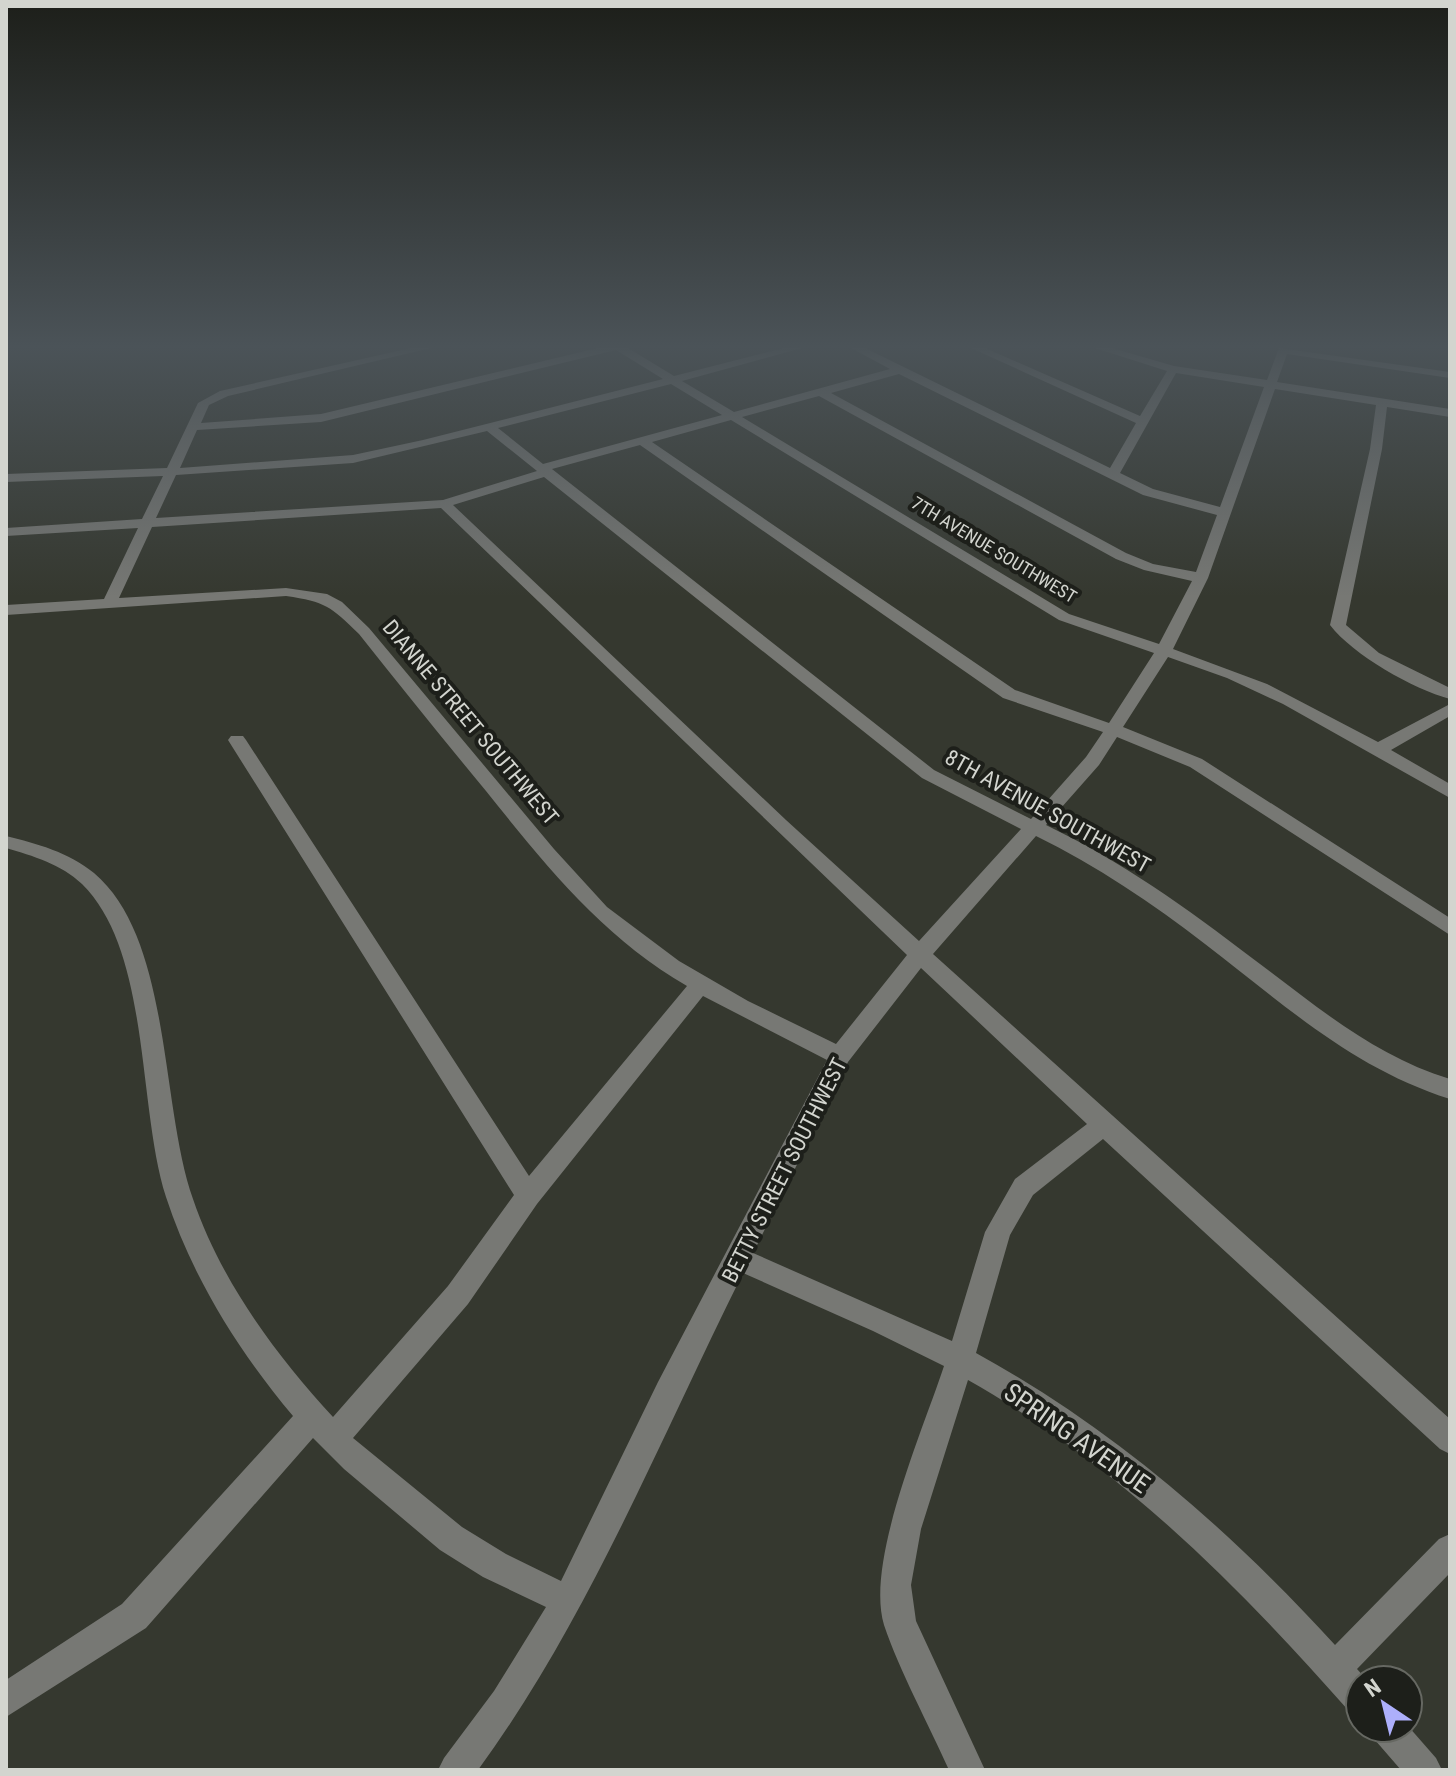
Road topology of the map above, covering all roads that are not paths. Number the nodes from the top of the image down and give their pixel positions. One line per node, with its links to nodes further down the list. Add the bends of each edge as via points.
1 (189, 431): 13 (street)
2 (473, 431): 13 (street, via 353,459)
3 (494, 431): 12 (street, 8TH AVENUE SOUTHWEST)
4 (679, 431): 11 (street)
5 (756, 431): 23 (street, 7TH AVENUE SOUTHWEST, via 1048,608)
6 (892, 431): 20 (street, via 1121,556)
7 (1022, 431): 14 (street)
8 (1138, 431): 14 (street)
9 (1256, 431): 17 (street, BETTY STREET SOUTHWEST)
10 (1378, 431): 24 (street, via 1338,625 1359,647)
11 (643, 441): 12 (street); 26 (street, via 1009,694)
12 (544, 470): 16 (street); 30 (street, 8TH AVENUE SOUTHWEST, via 928,774)
13 (171, 472): 15 (street); 18 (street)
14 (1112, 476): 17 (street, via 1165,498)
15 (6, 478)
16 (444, 504): 18 (street); 33 (street)
17 (1226, 513): 20 (street, BETTY STREET SOUTHWEST)
18 (148, 524): 19 (street); 21 (street)
19 (6, 532)
20 (1201, 578): 23 (street, BETTY STREET SOUTHWEST)
21 (109, 604): 22 (street, DIANNE STREET SOUTHWEST); 34 (street, DIANNE STREET SOUTHWEST, via 286,592 322,597 337,605 600,912)
22 (6, 610)
23 (1163, 652): 26 (street, BETTY STREET SOUTHWEST); 28 (street, 7TH AVENUE SOUTHWEST, via 1271,691)
24 (1450, 694)
25 (1450, 709): 28 (street)
26 (1115, 731): 30 (street, BETTY STREET SOUTHWEST); 32 (street, via 1196,763)
27 (237, 740): 38 (street)
28 (1377, 750): 29 (street, 7TH AVENUE SOUTHWEST)
29 (1450, 792)
30 (1034, 830): 33 (street, BETTY STREET SOUTHWEST); 36 (street, 8TH AVENUE SOUTHWEST, via 1132,881 1357,1049 1416,1080)
31 (10, 847): 41 (street, via 63,863 93,883 123,924 151,1032 170,1168 185,1217 237,1315)
32 (1450, 928)
33 (921, 953): 35 (street, BETTY STREET SOUTHWEST); 37 (street)
34 (700, 985): 35 (street, DIANNE STREET SOUTHWEST); 38 (street)
35 (840, 1056): 39 (street, BETTY STREET SOUTHWEST)
36 (1450, 1089)
37 (1105, 1124): 40 (street, via 1024,1187 998,1232); 42 (street)
38 (528, 1196): 41 (street, via 458,1295)
39 (738, 1259): 40 (street, SPRING AVENUE, via 918,1337); 44 (street, BETTY STREET SOUTHWEST)
40 (960, 1361): 45 (street, SPRING AVENUE, via 1020,1394 1158,1495 1229,1557); 50 (street, via 905,1529 895,1585 900,1623)
41 (323, 1428): 44 (street, via 442,1533); 47 (street, via 134,1616)
42 (1450, 1439)
43 (1450, 1550): 45 (street)
44 (568, 1601): 49 (street, BETTY STREET SOUTHWEST, via 506,1703)
45 (1334, 1669): 46 (street, SPRING AVENUE)
46 (1344, 1680)
47 (6, 1700)
48 (1401, 1744): 51 (street)
49 (456, 1770)
50 (967, 1770)
51 (1424, 1770)

